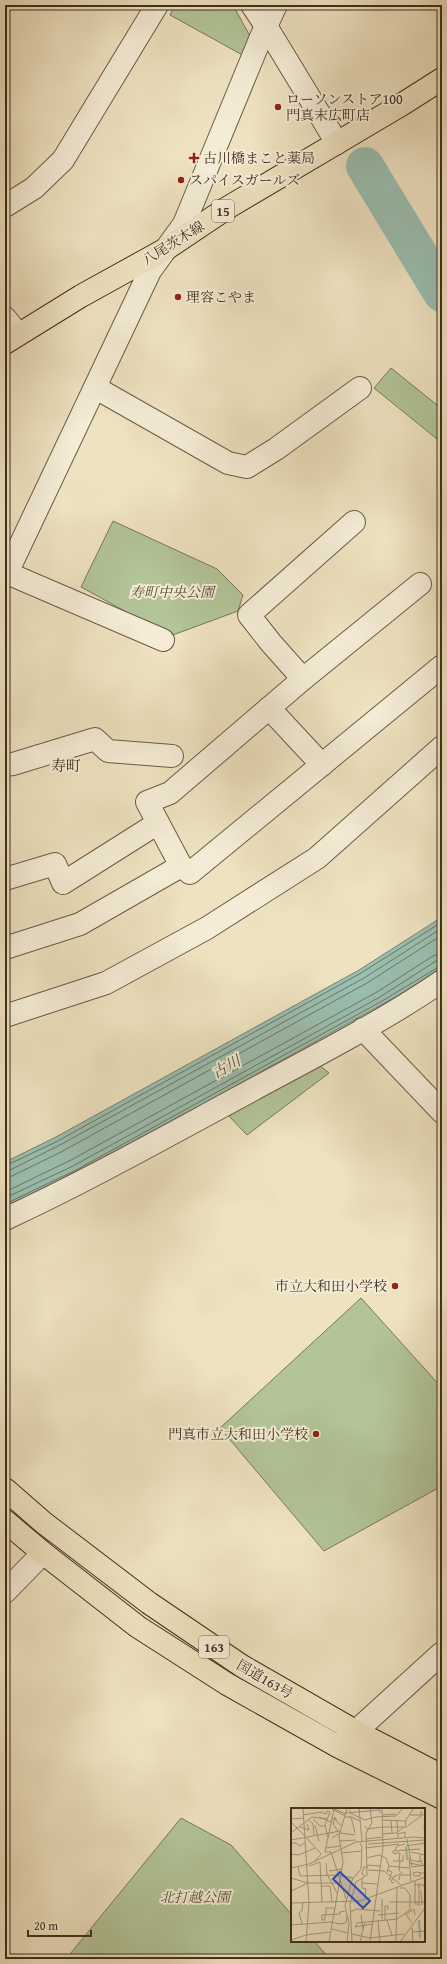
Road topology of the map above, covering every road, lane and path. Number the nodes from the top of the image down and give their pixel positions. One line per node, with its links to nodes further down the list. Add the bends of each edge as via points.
1 (157, 5): 7 (street, via 63,160 34,188)
2 (252, 5): 4 (street)
3 (276, 5): 4 (street)
4 (266, 26): 6 (street); 8 (street, via 194,205)
5 (442, 79): 6 (main road, 八尾茨木線 / 15)
6 (337, 143): 8 (main road, 八尾茨木線 / 15, via 227,208)
7 (5, 206)
8 (166, 249): 9 (main road, 八尾茨木線 / 15, via 82,296); 10 (street, via 150,271)
9 (9, 332)
10 (96, 388): 11 (street, via 228,463 247,467); 13 (street)
11 (360, 388)
12 (354, 522): 17 (street, via 250,615)
13 (6, 575): 15 (street)
14 (420, 584): 17 (street)
15 (162, 640)
16 (442, 666): 22 (street)
17 (303, 679): 18 (street)
18 (269, 708): 22 (street); 23 (street, via 170,793 147,802)
19 (442, 747): 28 (street, via 317,858 208,928 106,983)
20 (172, 756): 21 (street, via 108,751 95,739)
21 (5, 765)
22 (322, 765): 24 (street, via 190,873)
23 (158, 823): 24 (street); 25 (street, via 63,883 55,864)
24 (181, 866): 26 (street, via 80,924)
25 (5, 879)
26 (5, 948)
27 (442, 981): 29 (street)
28 (5, 1016)
29 (363, 1030): 30 (street); 31 (street, via 58,1194)
30 (442, 1112)
31 (5, 1219)
32 (5, 1489): 37 (main road, 国道163号 / 163, via 44,1523 148,1603 242,1666)
33 (5, 1521): 34 (main road, 国道163号 / 163)
34 (43, 1553): 35 (street); 38 (main road, 国道163号 / 163, via 138,1627 227,1684)
35 (5, 1592)
36 (442, 1653): 37 (street)
37 (355, 1731): 38 (street); 39 (main road, 国道163号 / 163)
38 (339, 1747): 40 (main road, 国道163号 / 163)
39 (442, 1776)
40 (442, 1798)

